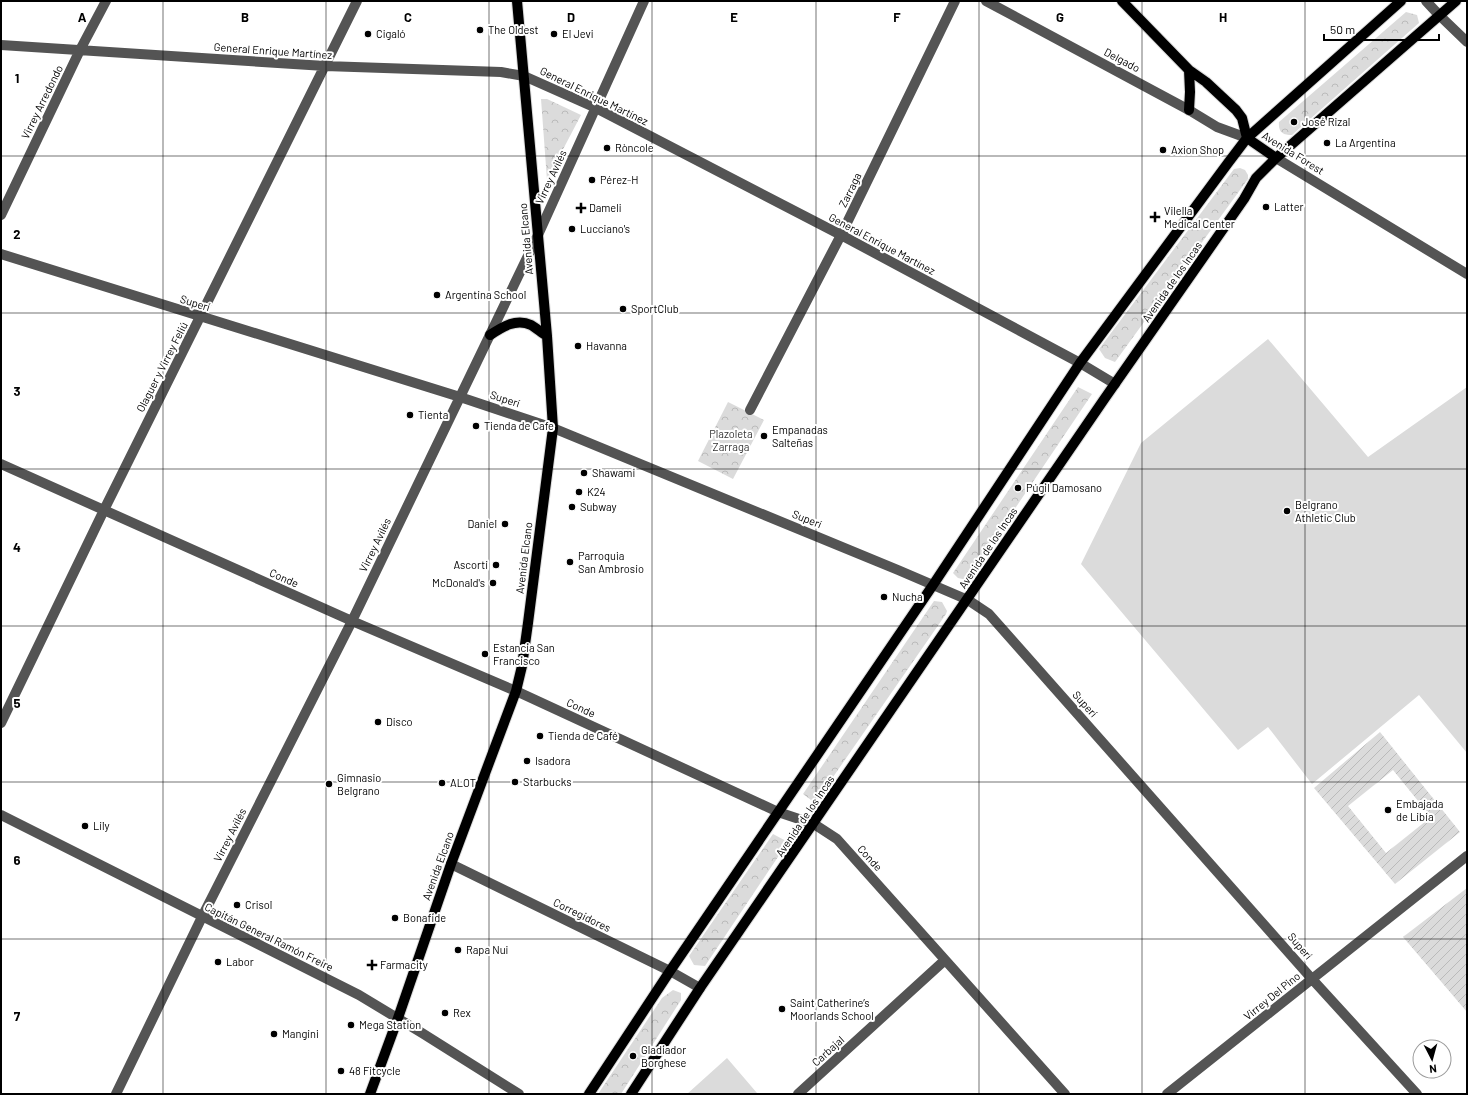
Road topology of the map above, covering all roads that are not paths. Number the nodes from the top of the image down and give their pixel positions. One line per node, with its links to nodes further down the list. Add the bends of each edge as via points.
1 (106, 1): 14 (street, Virrey Arredondo)
2 (357, 1): 15 (street, Olaguer y Virrey Feliú)
3 (517, 1): 17 (main road, Avenida Elcano)
4 (644, 1): 18 (street, Virrey Avilés)
5 (955, 1): 24 (street, Zarraga)
6 (986, 1): 19 (street, Delgado)
7 (1122, 1): 16 (main road, Avenida Forest)
8 (1401, 1): 20 (main road)
9 (1426, 1): 11 (street)
10 (1456, 1): 11 (main road, Avenida de los Incas)
11 (1439, 15): 12 (street); 21 (main road, Avenida de los Incas)
12 (1467, 42)
13 (1, 45): 14 (street, General Enrique Martínez)
14 (80, 50): 15 (street, General Enrique Martínez); 22 (street, Virrey Arredondo)
15 (325, 66): 17 (street, General Enrique Martínez, via 501,72); 27 (street, Olaguer y Virrey Feliú)
16 (1189, 70): 19 (main road); 20 (main road, Avenida Forest, via 1236,110 1242,118)
17 (524, 76): 18 (street, General Enrique Martínez); 23 (main road, Avenida Elcano)
18 (596, 108): 23 (street, Virrey Avilés); 24 (street, General Enrique Martínez)
19 (1189, 110): 20 (street, Delgado, via 1217,127)
20 (1247, 138): 21 (main road, Avenida Forest); 30 (main road)
21 (1276, 158): 26 (street, Avenida Forest); 31 (main road, Avenida de los Incas, via 1256,178)
22 (1, 215)
23 (538, 235): 28 (street, Virrey Avilés); 29 (main road, Avenida Elcano)
24 (841, 236): 30 (street, General Enrique Martínez); 33 (street, Zarraga)
25 (1, 254): 27 (street, Superí)
26 (1467, 274)
27 (200, 317): 32 (street, Superí); 36 (street, Olaguer y Virrey Feliú)
28 (490, 335): 29 (main road, via 505,325 517,323 530,325); 32 (street, Virrey Avilés)
29 (547, 336): 34 (main road, Avenida Elcano)
30 (1080, 363): 31 (street, General Enrique Martínez); 37 (main road)
31 (1116, 384): 38 (main road, Avenida de los Incas)
32 (460, 397): 34 (street, Superí); 39 (street, Virrey Avilés)
33 (750, 410)
34 (553, 428): 37 (street, Superí); 40 (main road, Avenida Elcano, via 522,666)
35 (1, 464): 36 (street, Conde)
36 (104, 510): 39 (street, Conde); 41 (street, Olaguer y Virrey Feliú)
37 (933, 585): 38 (street, Superí); 42 (main road)
38 (968, 600): 44 (main road, Avenida de los Incas); 50 (street, Superí, via 989,614)
39 (352, 621): 40 (street, Conde); 47 (street, Virrey Avilés)
40 (516, 691): 42 (street, Conde); 46 (main road, Avenida Elcano)
41 (1, 723)
42 (778, 812): 44 (street, Conde); 49 (main road)
43 (1, 815): 47 (street, Capitán General Ramón Freire)
44 (814, 824): 48 (street, Conde, via 837,839); 51 (main road, Avenida de los Incas)
45 (1467, 856): 50 (street, Virrey Del Pino)
46 (451, 864): 49 (street, Corregidores); 52 (main road, Avenida Elcano)
47 (202, 917): 52 (street, Capitán General Ramón Freire, via 359,995); 53 (street, Virrey Avilés)
48 (945, 960): 58 (street, Carbajal); 59 (street, Conde)
49 (670, 971): 51 (street, Corregidores); 56 (main road)
50 (1312, 979): 60 (street, Virrey Del Pino); 61 (street, Superí)
51 (700, 988): 57 (main road, Avenida de los Incas)
52 (398, 1018): 54 (main road, Avenida Elcano); 55 (street, Capitán General Ramón Freire)
53 (116, 1094)
54 (370, 1094)
55 (519, 1094)
56 (589, 1094)
57 (631, 1094)
58 (798, 1094)
59 (1064, 1094)
60 (1167, 1094)
61 (1416, 1094)

